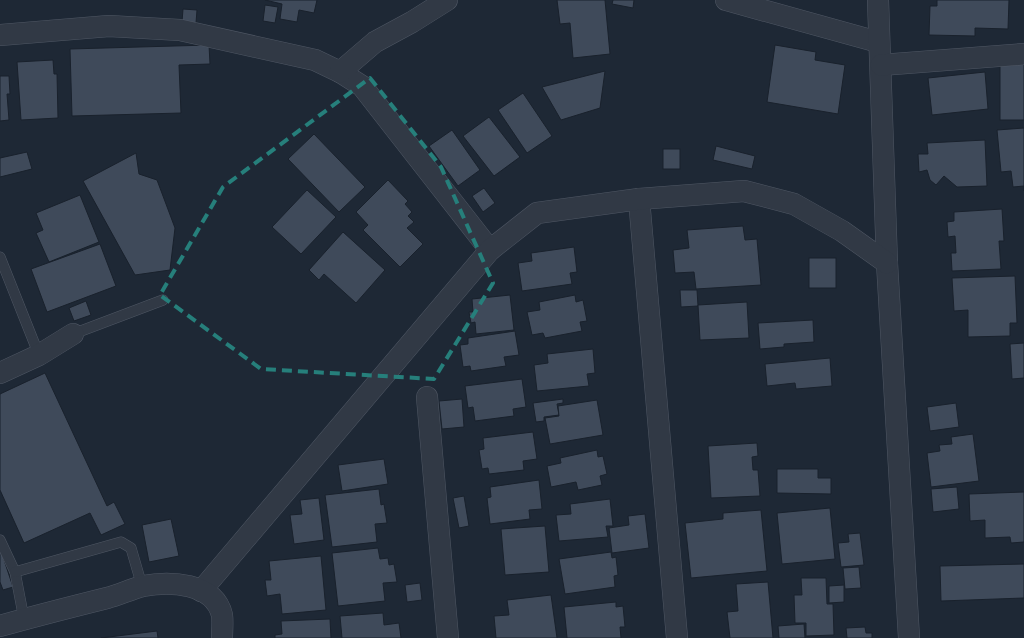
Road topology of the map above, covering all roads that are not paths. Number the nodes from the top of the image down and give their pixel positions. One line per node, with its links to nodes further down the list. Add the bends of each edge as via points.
1 (447, 0): 8 (street, via 375,42)
2 (726, 0): 5 (street)
3 (878, 0): 5 (street)
4 (0, 35): 8 (street, via 109,26 180,30 315,60)
5 (878, 42): 7 (street)
6 (1024, 54): 7 (street)
7 (881, 65): 12 (street)
8 (340, 72): 10 (street, via 362,86)
9 (639, 200): 10 (street, via 537,213); 12 (street, via 744,191 794,204 842,231); 26 (street)
10 (490, 250): 21 (street)
11 (0, 257): 15 (lane)
12 (887, 263): 27 (street)
13 (164, 300): 14 (lane)
14 (73, 334): 15 (street)
15 (38, 355): 16 (street)
16 (0, 373)
17 (427, 397): 25 (street)
18 (0, 540): 19 (lane)
19 (15, 572): 20 (lane, via 121,542 131,548); 22 (lane)
20 (142, 586): 21 (street, via 172,584); 22 (street)
21 (201, 591): 24 (street, via 208,595 222,615)
22 (24, 619): 23 (street)
23 (0, 626)
24 (222, 638)
25 (448, 638)
26 (677, 638)
27 (909, 638)

